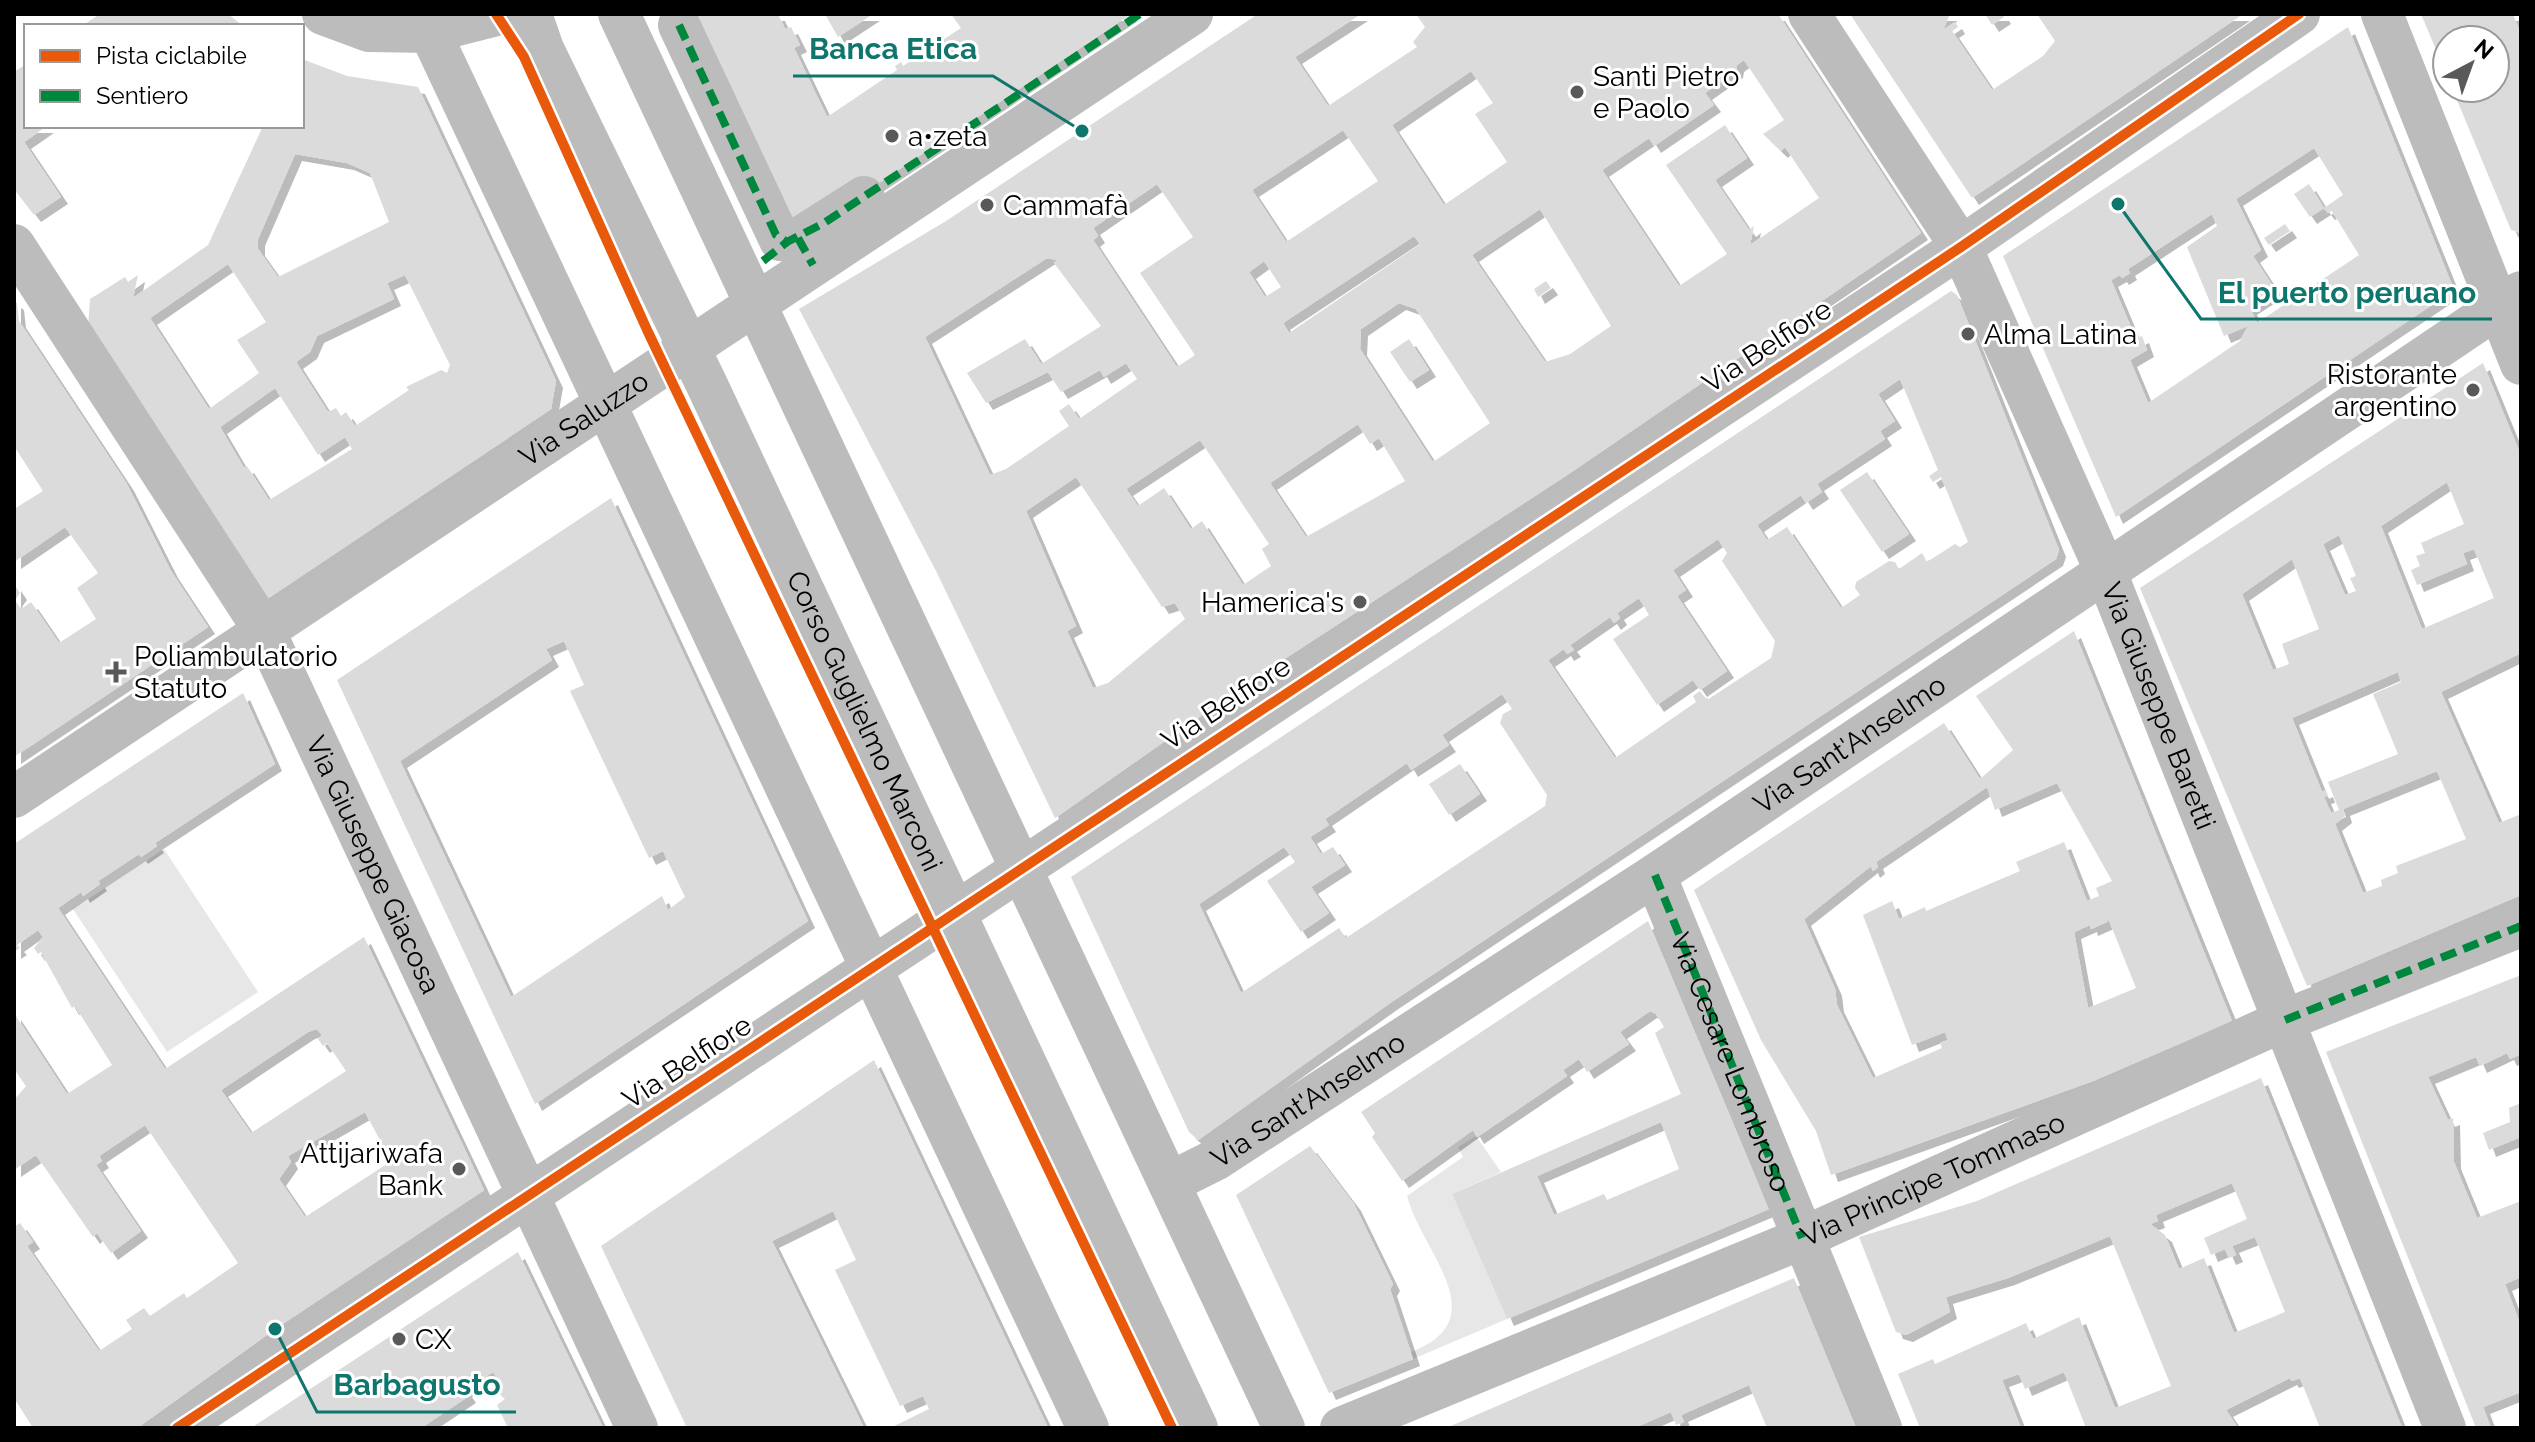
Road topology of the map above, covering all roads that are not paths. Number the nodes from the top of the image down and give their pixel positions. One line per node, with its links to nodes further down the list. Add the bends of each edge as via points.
1 (323, 14): 11 (street, via 369,31)
2 (501, 14): 11 (street)
3 (531, 14): 17 (street, Corso Guglielmo Marconi, via 543,49)
4 (619, 14): 16 (street)
5 (1140, 14): 14 (street)
6 (1192, 14): 14 (street, Via Saluzzo)
7 (1809, 14): 13 (street, Via Giuseppe Baretti)
8 (2299, 14): 13 (street, Via Belfiore)
9 (2382, 14): 15 (street)
10 (679, 25): 14 (street, via 776,235)
11 (430, 32): 19 (street)
12 (14, 245): 21 (street, Via Giuseppe Giacosa)
13 (1961, 247): 20 (street, Via Giuseppe Baretti); 23 (street, Via Belfiore)
14 (790, 251): 16 (street, Via Saluzzo)
15 (2510, 299): 18 (street); 20 (street, Via Sant'Anselmo)
16 (755, 303): 17 (street, Via Saluzzo); 23 (street)
17 (689, 347): 19 (street, Via Saluzzo); 25 (street, Corso Guglielmo Marconi)
18 (2521, 364)
19 (606, 402): 21 (street, Via Saluzzo); 27 (street)
20 (2105, 570): 24 (street, Via Sant'Anselmo); 28 (street, Via Giuseppe Baretti)
21 (264, 630): 22 (street, Via Saluzzo); 30 (street, Via Giuseppe Giacosa)
22 (14, 797)
23 (1020, 868): 25 (street, Via Belfiore); 29 (street)
24 (1655, 875): 29 (street, Via Sant'Anselmo, via 1215,1160); 31 (street, Via Cesare Lombroso)
25 (956, 912): 27 (street, Via Belfiore); 35 (street, Corso Guglielmo Marconi)
26 (2521, 926): 28 (street, Via Principe Tommaso)
27 (874, 969): 30 (street, Via Belfiore); 34 (street)
28 (2285, 1020): 31 (street, Via Principe Tommaso); 39 (street, Via Giuseppe Baretti)
29 (1169, 1183): 36 (street)
30 (528, 1196): 32 (street, Via Belfiore); 33 (street, Via Giuseppe Giacosa)
31 (1802, 1238): 37 (street, Via Principe Tommaso); 38 (street, Via Cesare Lombroso)
32 (177, 1428)
33 (637, 1428)
34 (1088, 1428)
35 (1197, 1428)
36 (1284, 1428)
37 (1341, 1428)
38 (1881, 1428)
39 (2445, 1428)

